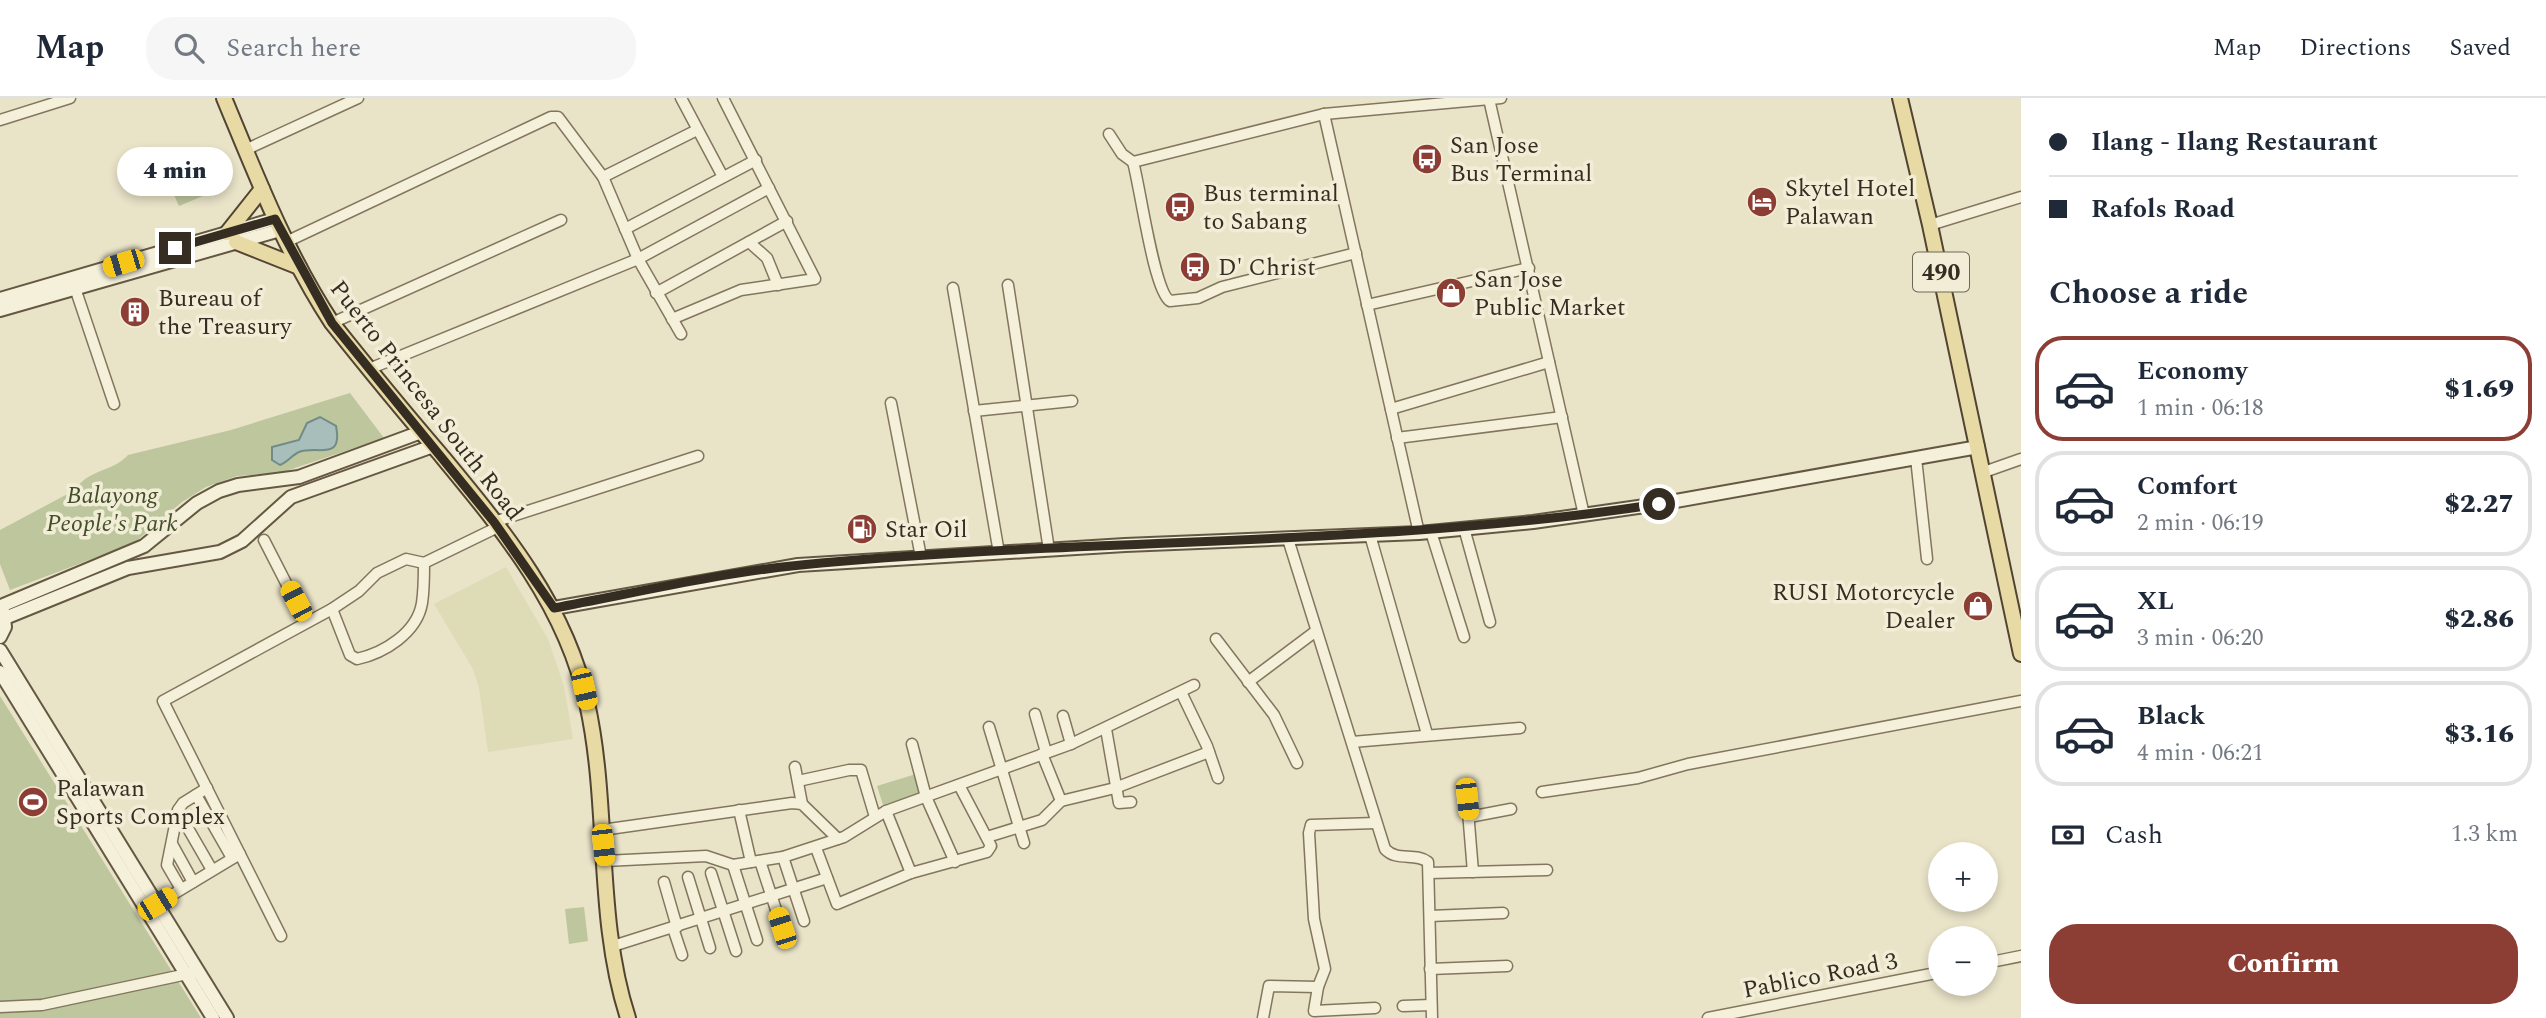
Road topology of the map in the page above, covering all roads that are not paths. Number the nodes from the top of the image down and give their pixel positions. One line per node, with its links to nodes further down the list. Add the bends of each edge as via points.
1 (70, 98): 10 (street)
2 (225, 98): 13 (main road, Puerto Princesa South Road)
3 (358, 98): 13 (street)
4 (681, 98): 11 (street)
5 (723, 98): 14 (street)
6 (1501, 98): 8 (street)
7 (1900, 98): 23 (main road, 490)
8 (1489, 99): 9 (street); 31 (street)
9 (1324, 114): 15 (street); 28 (street)
10 (0, 120)
11 (697, 130): 16 (street); 17 (street)
12 (1109, 134): 15 (street, via 1118,150)
13 (245, 150): 19 (main road, Puerto Princesa South Road)
14 (756, 160): 17 (street); 18 (street)
15 (1133, 162): 28 (street, via 1152,258 1162,292 1170,301 1198,298 1222,286)
16 (603, 177): 24 (street); 25 (street, via 561,119 551,117)
17 (723, 177): 24 (street)
18 (769, 188): 22 (street); 29 (street)
19 (262, 189): 25 (main road, Puerto Princesa South Road); 26 (main road)
20 (2021, 197): 23 (street)
21 (561, 220): 41 (street)
22 (787, 221): 27 (street); 33 (street, via 815,279)
23 (1930, 225): 55 (main road, 490)
24 (625, 229): 29 (street)
25 (280, 230): 26 (street); 30 (main road, Puerto Princesa South Road)
26 (231, 238): 30 (main road); 32 (street)
27 (749, 242): 33 (street, via 767,258); 36 (street)
28 (1356, 253): 38 (street)
29 (638, 259): 36 (street); 44 (street)
30 (299, 267): 41 (main road, Puerto Princesa South Road)
31 (1529, 268): 38 (street); 43 (street)
32 (74, 283): 37 (street); 39 (street); 47 (street)
33 (778, 285): 40 (street, via 733,292)
34 (1008, 285): 48 (street)
35 (953, 288): 50 (street)
36 (656, 293): 40 (street)
37 (0, 299)
38 (1367, 305): 49 (street)
39 (0, 310)
40 (672, 319): 42 (street)
41 (332, 323): 44 (main road, Puerto Princesa South Road)
42 (681, 334)
43 (1549, 362): 49 (street); 51 (street)
44 (369, 369): 52 (main road, Puerto Princesa South Road)
45 (1072, 401): 48 (street)
46 (891, 403): 72 (street)
47 (114, 404)
48 (1027, 407): 50 (street); 70 (street)
49 (1391, 409): 53 (street)
50 (974, 411): 71 (street)
51 (1562, 417): 53 (street); 62 (street)
52 (421, 432): 54 (main road, Puerto Princesa South Road); 60 (street)
53 (1397, 438): 65 (street)
54 (433, 446): 61 (street); 63 (main road, Puerto Princesa South Road)
55 (1978, 447): 57 (street); 59 (main road, 490)
56 (698, 456): 63 (street)
57 (1916, 458): 62 (street); 73 (street)
58 (2021, 459): 59 (street)
59 (1983, 472): 86 (main road, 490)
60 (276, 482): 61 (street); 69 (street, via 219,491)
61 (283, 503): 74 (street, via 243,541 220,552)
62 (1584, 515): 64 (street)
63 (496, 525): 75 (street); 76 (main road, Puerto Princesa South Road)
64 (1464, 528): 65 (street); 80 (street)
65 (1425, 532): 66 (street); 83 (street)
66 (1370, 535): 67 (street); 97 (street)
67 (1288, 539): 70 (street); 81 (street)
68 (264, 540): 79 (street)
69 (144, 546): 74 (street); 78 (street)
70 (1049, 550): 71 (street)
71 (999, 552): 72 (street)
72 (921, 557): 76 (street, via 798,565)
73 (1927, 559)
74 (151, 562): 78 (street)
75 (424, 563): 77 (street, via 406,559 387,568); 77 (street, via 422,606 402,636 378,653 356,659 350,655)
76 (554, 608): 126 (main road, Puerto Princesa South Road, via 588,706)
77 (332, 609): 79 (street)
78 (2, 610): 82 (street)
79 (306, 622): 109 (street, via 163,701)
80 (1490, 622)
81 (1316, 631): 88 (street); 98 (street)
82 (0, 637)
83 (1464, 637)
84 (1216, 639): 88 (street)
85 (0, 650): 151 (street)
86 (2021, 654)
87 (0, 672): 170 (street)
88 (1248, 682): 103 (street, via 1274,715)
89 (1194, 685): 90 (street)
90 (1181, 692): 96 (street); 101 (street)
91 (2021, 701): 111 (street, via 1688,764 1638,778)
92 (1035, 714): 102 (street)
93 (1063, 716): 100 (street)
94 (989, 727): 105 (street)
95 (1520, 728): 97 (street)
96 (1106, 729): 100 (street); 110 (street)
97 (1427, 734): 98 (street)
98 (1352, 742): 124 (street)
99 (912, 744): 113 (street)
100 (1071, 744): 102 (street)
101 (1209, 752): 106 (street); 110 (street)
102 (1044, 753): 105 (street); 115 (street)
103 (1297, 763)
104 (795, 767): 107 (street)
105 (1002, 770): 108 (street); 125 (street)
106 (1217, 778)
107 (798, 781): 117 (street); 122 (street, via 861,770)
108 (959, 785): 113 (street); 127 (street)
109 (207, 788): 112 (street); 132 (street)
110 (1115, 788): 115 (street); 116 (street, via 1120,804)
111 (1542, 792)
112 (196, 795): 118 (street); 132 (street)
113 (926, 796): 121 (street); 136 (street)
114 (1467, 799): 123 (street)
115 (1061, 801): 125 (street, via 1042,820)
116 (1131, 802)
117 (802, 804): 119 (street); 128 (street)
118 (178, 810): 129 (street); 138 (street)
119 (739, 810): 126 (street); 135 (street)
120 (1511, 810): 123 (street)
121 (886, 811): 122 (street); 142 (street)
122 (876, 817): 128 (street)
123 (1469, 817): 140 (street)
124 (1376, 823): 143 (street, via 1389,854 1423,858); 172 (street, via 1320,822 1309,827 1314,919 1325,969)
125 (1018, 827): 127 (street); 130 (street)
126 (602, 830): 134 (main road, Puerto Princesa South Road)
127 (988, 837): 136 (street, via 991,846 987,852)
128 (838, 839): 131 (street)
129 (172, 844): 146 (street); 148 (street, via 167,865)
130 (1024, 844)
131 (816, 848): 133 (street); 145 (street)
132 (236, 856): 138 (street); 160 (street)
133 (783, 857): 135 (street); 149 (street)
134 (605, 861): 137 (street, via 706,856); 162 (main road, Puerto Princesa South Road)
135 (756, 861): 137 (street); 150 (street)
136 (955, 862): 142 (street)
137 (733, 865): 152 (street)
138 (212, 870): 146 (street)
139 (1546, 870): 140 (street)
140 (1473, 872): 143 (street)
141 (711, 873): 153 (street)
142 (911, 873): 145 (street, via 837,904)
143 (1429, 873): 155 (street)
144 (688, 877): 156 (street)
145 (827, 878): 149 (street)
146 (193, 882): 148 (street)
147 (664, 882): 158 (street)
148 (181, 889): 151 (street)
149 (794, 890): 150 (street); 157 (street)
150 (772, 898): 152 (street); 159 (street)
151 (157, 904): 170 (street)
152 (746, 906): 153 (street); 161 (street)
153 (723, 913): 156 (street); 164 (street)
154 (1503, 913): 155 (street)
155 (1430, 916): 169 (street)
156 (701, 919): 158 (street); 163 (street)
157 (804, 921)
158 (675, 927): 162 (street); 165 (street)
159 (782, 928)
160 (281, 936)
161 (757, 940)
162 (613, 946): 179 (main road, Puerto Princesa South Road)
163 (710, 948)
164 (736, 951)
165 (682, 955)
166 (2021, 956): 167 (street)
167 (1998, 961)
168 (1507, 966): 169 (street)
169 (1430, 969): 173 (street)
170 (192, 972): 176 (street); 177 (street); 178 (street)
171 (1928, 975): 182 (street, Pablico Road 3)
172 (1318, 987): 175 (street, via 1316,1012); 180 (street, via 1269,986)
173 (1432, 1005): 174 (street); 181 (street)
174 (1403, 1006)
175 (1375, 1008)
176 (4, 1011)
177 (213, 1018)
178 (227, 1018)
179 (628, 1018)
180 (1263, 1018)
181 (1432, 1018)
182 (1708, 1018)

